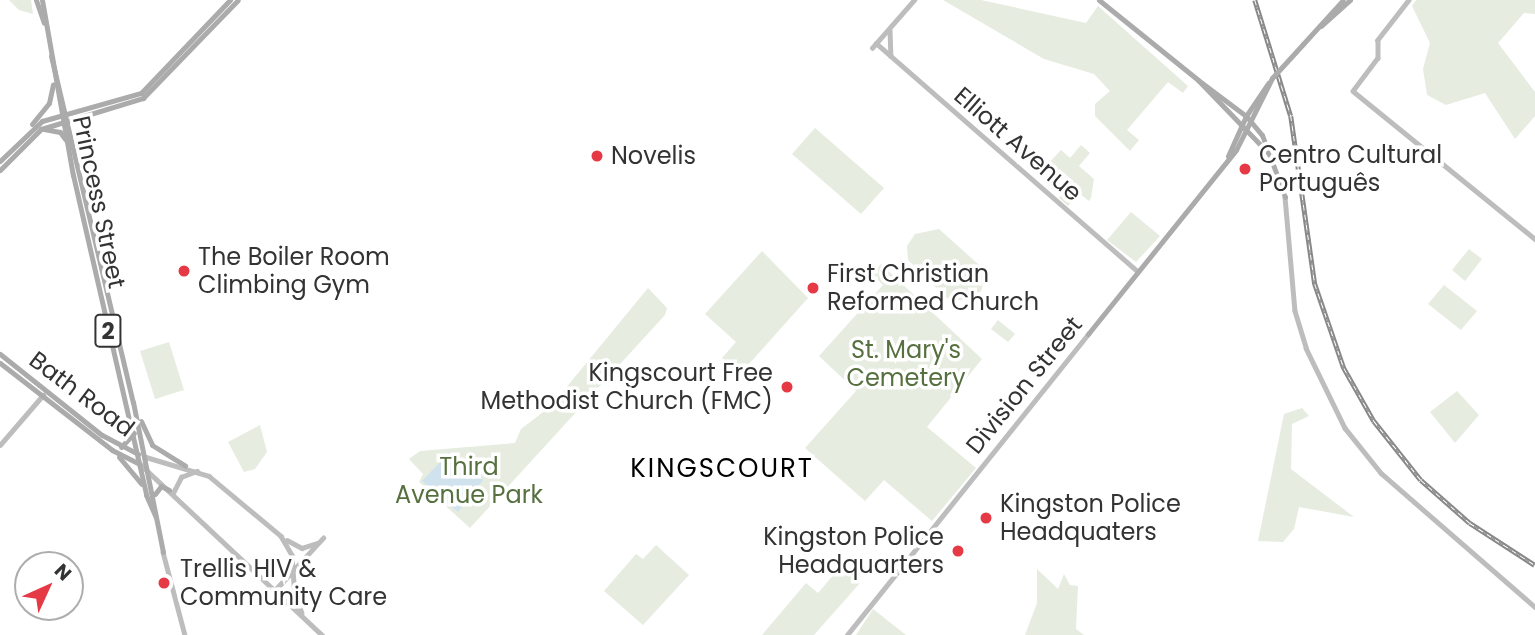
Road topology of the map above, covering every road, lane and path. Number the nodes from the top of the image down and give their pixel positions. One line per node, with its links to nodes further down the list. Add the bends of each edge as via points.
1 (36, 0): 12 (main road, Princess Street / 2)
2 (42, 0): 12 (main road, Princess Street / 2)
3 (230, 0): 23 (main road, via 141,93)
4 (238, 0): 23 (main road, via 143,98)
5 (914, 0): 13 (main road)
6 (1099, 0): 11 (main road)
7 (1111, 0): 11 (main road)
8 (1343, 0): 14 (main road, Division Street)
9 (1350, 0): 14 (main road, Division Street)
10 (1409, 0): 33 (main road, via 1378,40 1378,58 1353,91)
11 (1114, 9): 21 (main road)
12 (44, 23): 17 (main road, Princess Street / 2)
13 (893, 24): 15 (main road); 18 (main road, via 887,38)
14 (1321, 26): 20 (main road, Division Street, bridge)
15 (876, 43): 16 (main road); 18 (main road, Elliott Avenue)
16 (872, 48)
17 (51, 56): 19 (main road, Princess Street / 2); 23 (main road, Princess Street / 2)
18 (891, 57): 34 (main road, Elliott Avenue)
19 (54, 78): 23 (main road, Princess Street / 2); 27 (main road, via 49,103)
20 (1272, 78): 22 (main road, Division Street); 24 (main road, Division Street)
21 (1198, 80): 22 (main road); 25 (main road)
22 (1246, 116): 24 (main road); 25 (main road, Division Street)
23 (65, 117): 26 (main road); 27 (main road, via 41,121); 28 (main road, Princess Street / 2); 39 (main road, Princess Street / 2)
24 (1251, 121): 25 (main road, Division Street); 29 (main road)
25 (1245, 127): 29 (main road); 34 (main road, Division Street, via 1228,156)
26 (41, 129): 28 (main road, via 60,132); 31 (main road)
27 (21, 138): 30 (main road)
28 (67, 143): 40 (main road, Princess Street / 2)
29 (1273, 158): 32 (main road)
30 (0, 161)
31 (0, 170)
32 (1285, 197): 60 (main road, via 1295,311 1322,385 1346,428 1381,473)
33 (1535, 239)
34 (1137, 271): 35 (main road, Division Street)
35 (1088, 334): 62 (main road, Division Street)
36 (0, 354): 38 (main road, Bath Road)
37 (0, 363): 38 (main road, Bath Road)
38 (45, 393): 41 (main road); 42 (main road, Bath Road); 43 (main road, Bath Road)
39 (133, 402): 45 (main road, Princess Street / 2); 47 (main road, via 152,445)
40 (134, 433): 42 (main road); 44 (main road, Princess Street / 2)
41 (0, 444)
42 (121, 447): 44 (main road, Bath Road)
43 (112, 450): 46 (main road, Bath Road); 51 (main road, via 138,476)
44 (138, 454): 45 (main road, Bath Road); 46 (main road, Princess Street / 2)
45 (146, 457): 47 (main road); 48 (main road, Princess Street / 2)
46 (140, 464): 48 (main road); 51 (main road, Princess Street / 2)
47 (185, 466): 49 (main road)
48 (148, 470): 50 (main road); 52 (main road, Princess Street / 2)
49 (198, 471): 50 (main road, via 181,477); 54 (main road, via 238,496)
50 (171, 491): 52 (main road, via 159,487); 59 (main road)
51 (146, 495): 53 (main road, Princess Street / 2)
52 (154, 497): 53 (main road, Princess Street / 2)
53 (156, 517): 55 (main road, Princess Street / 2)
54 (281, 536): 56 (main road, via 302,548 323,538); 57 (main road, via 290,550)
55 (163, 552): 63 (main road, Princess Street / 2)
56 (305, 559): 57 (main road); 58 (main road)
57 (293, 572): 58 (main road); 59 (main road)
58 (294, 589): 61 (main road)
59 (275, 590): 61 (main road)
60 (1535, 607)
61 (303, 617): 64 (main road)
62 (853, 627): 65 (main road, Division Street); 66 (main road)
63 (185, 635)
64 (322, 635)
65 (847, 635)
66 (852, 635)

